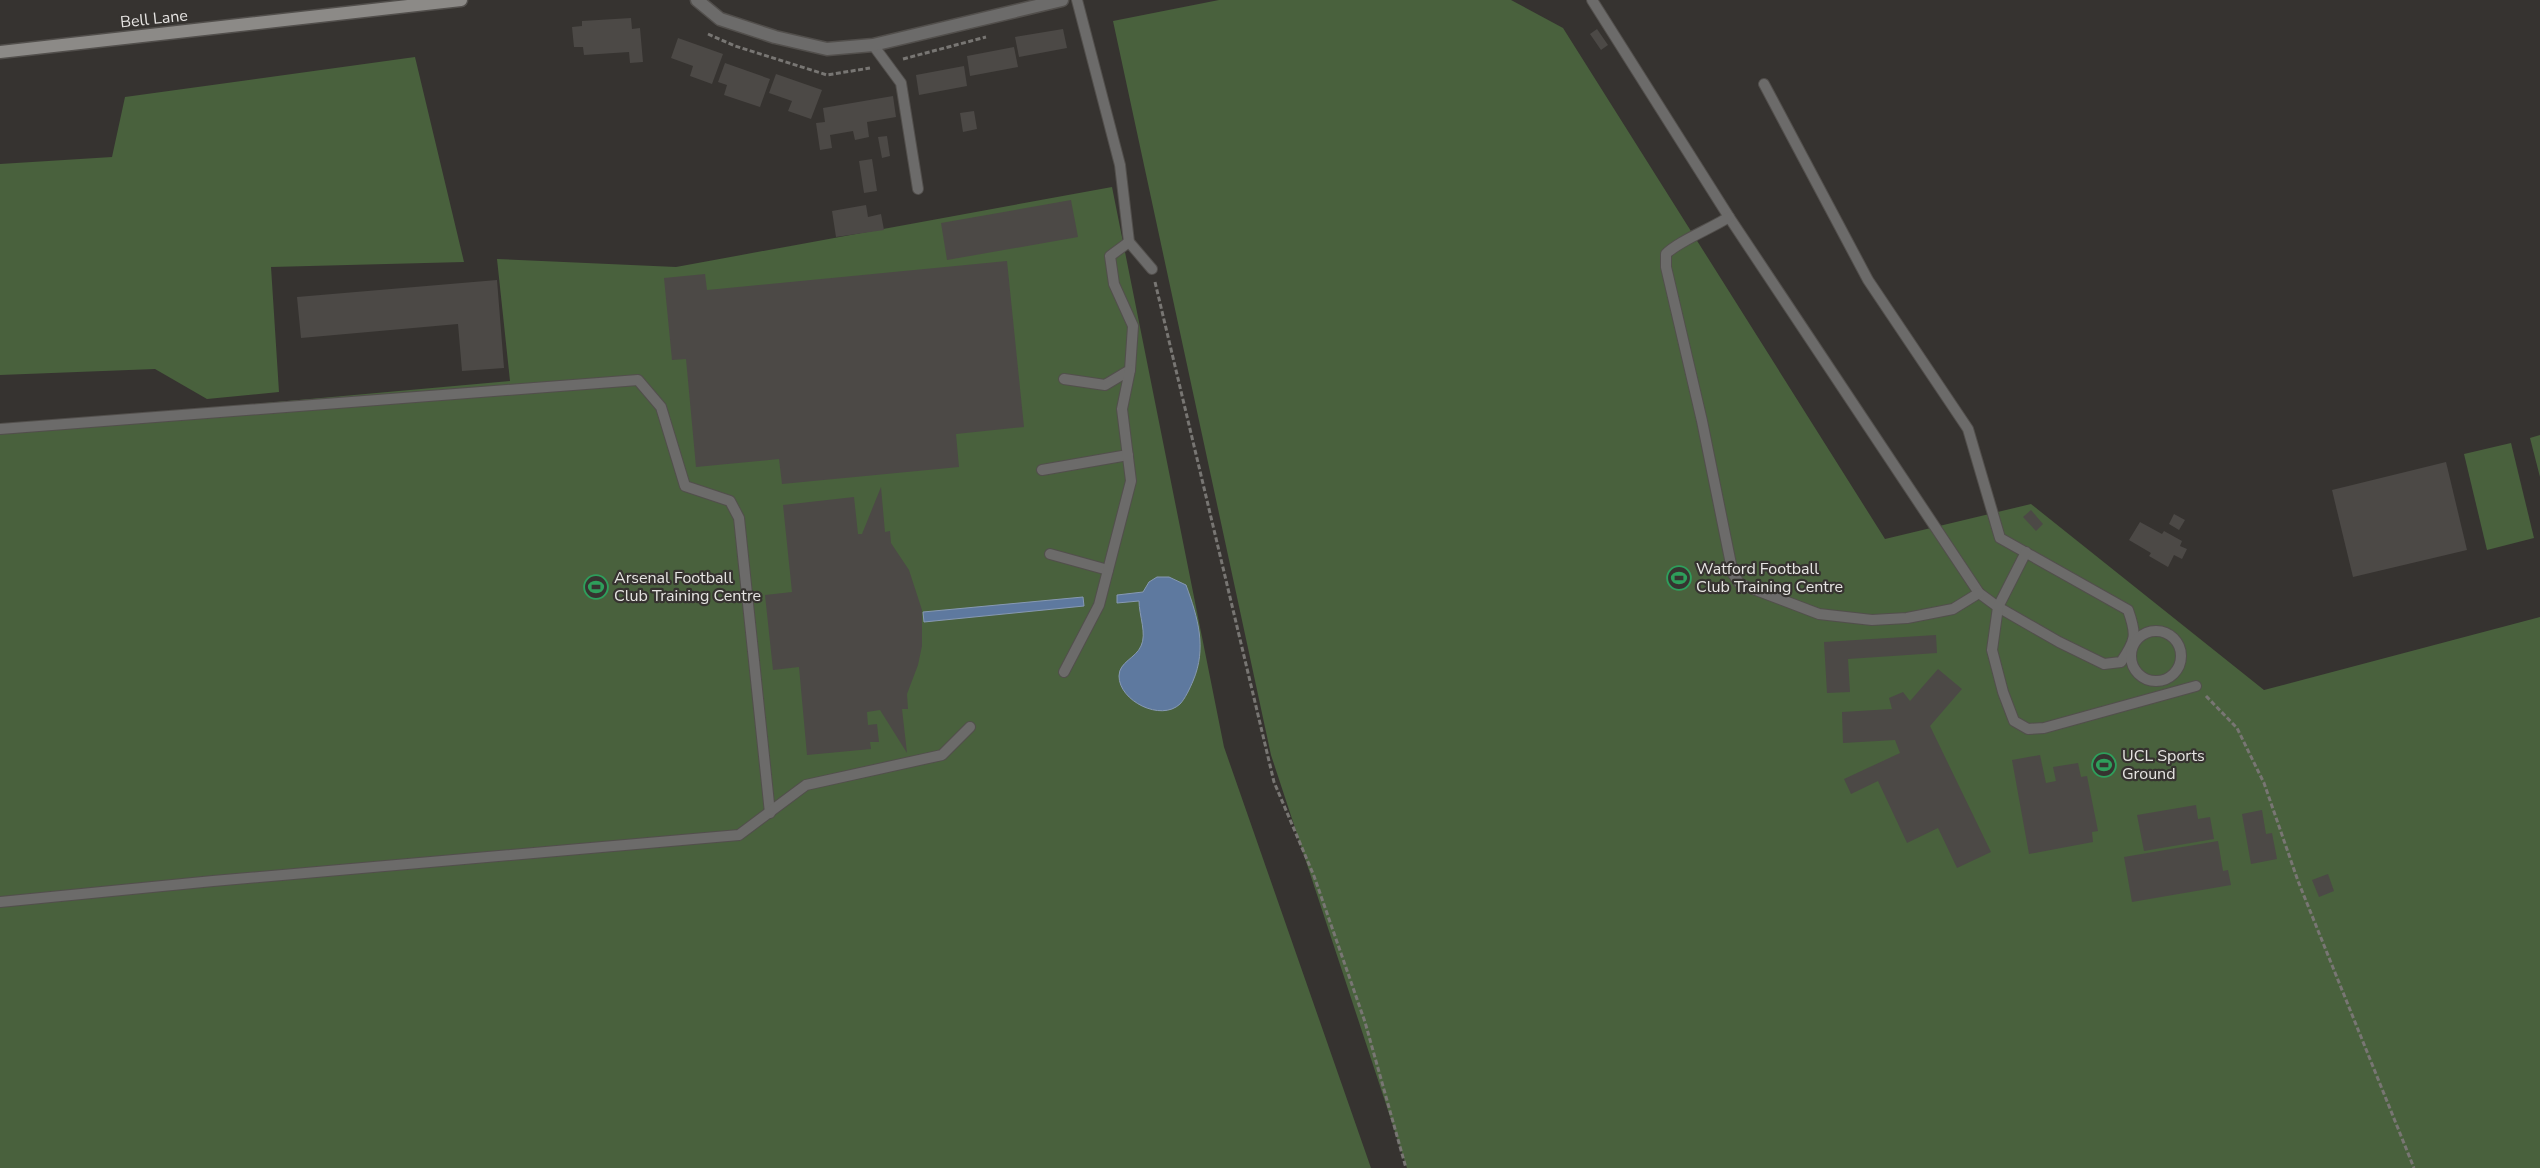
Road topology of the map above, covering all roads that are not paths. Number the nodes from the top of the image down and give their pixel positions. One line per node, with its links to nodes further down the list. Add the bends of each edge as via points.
1 (461, 0): 7 (main road, Bell Lane)
2 (697, 0): 6 (street, via 720,19 775,37 827,49)
3 (1062, 0): 6 (street)
4 (1077, 0): 11 (lane, via 1120,166)
5 (1592, 0): 10 (lane)
6 (874, 44): 9 (lane, via 901,83)
7 (0, 52)
8 (1764, 84): 18 (lane, via 1868,280 1968,429 2000,538)
9 (918, 189)
10 (1729, 217): 21 (lane); 21 (lane, via 1672,247 1666,254 1666,267 1733,574 1740,584 1819,614 1872,620 1953,610)
11 (1129, 242): 12 (lane); 13 (lane, via 1110,256 1114,284 1133,326)
12 (1152, 269)
13 (1130, 370): 14 (lane, via 1105,385); 16 (lane, via 1122,409)
14 (1064, 379)
15 (0, 430): 27 (lane, via 638,380 661,407 685,486 730,501 739,518)
16 (1128, 455): 17 (lane); 20 (lane, via 1131,482)
17 (1042, 470)
18 (2026, 552): 22 (lane); 23 (lane, via 2128,610 2135,627)
19 (1050, 554): 20 (lane)
20 (1108, 570): 24 (lane, via 1099,605)
21 (1979, 593): 22 (lane)
22 (1998, 608): 23 (lane, via 2104,664 2121,662); 25 (lane, via 1992,650 2014,721 2028,729 2044,728)
23 (2134, 644): 23 (lane, via 2146,633 2154,631 2169,635 2181,656 2176,671 2162,680 2146,679 2131,660)
24 (1064, 672)
25 (2196, 686)
26 (970, 727): 27 (lane, via 942,755 806,785)
27 (770, 813): 28 (lane, via 739,835)
28 (0, 902)

